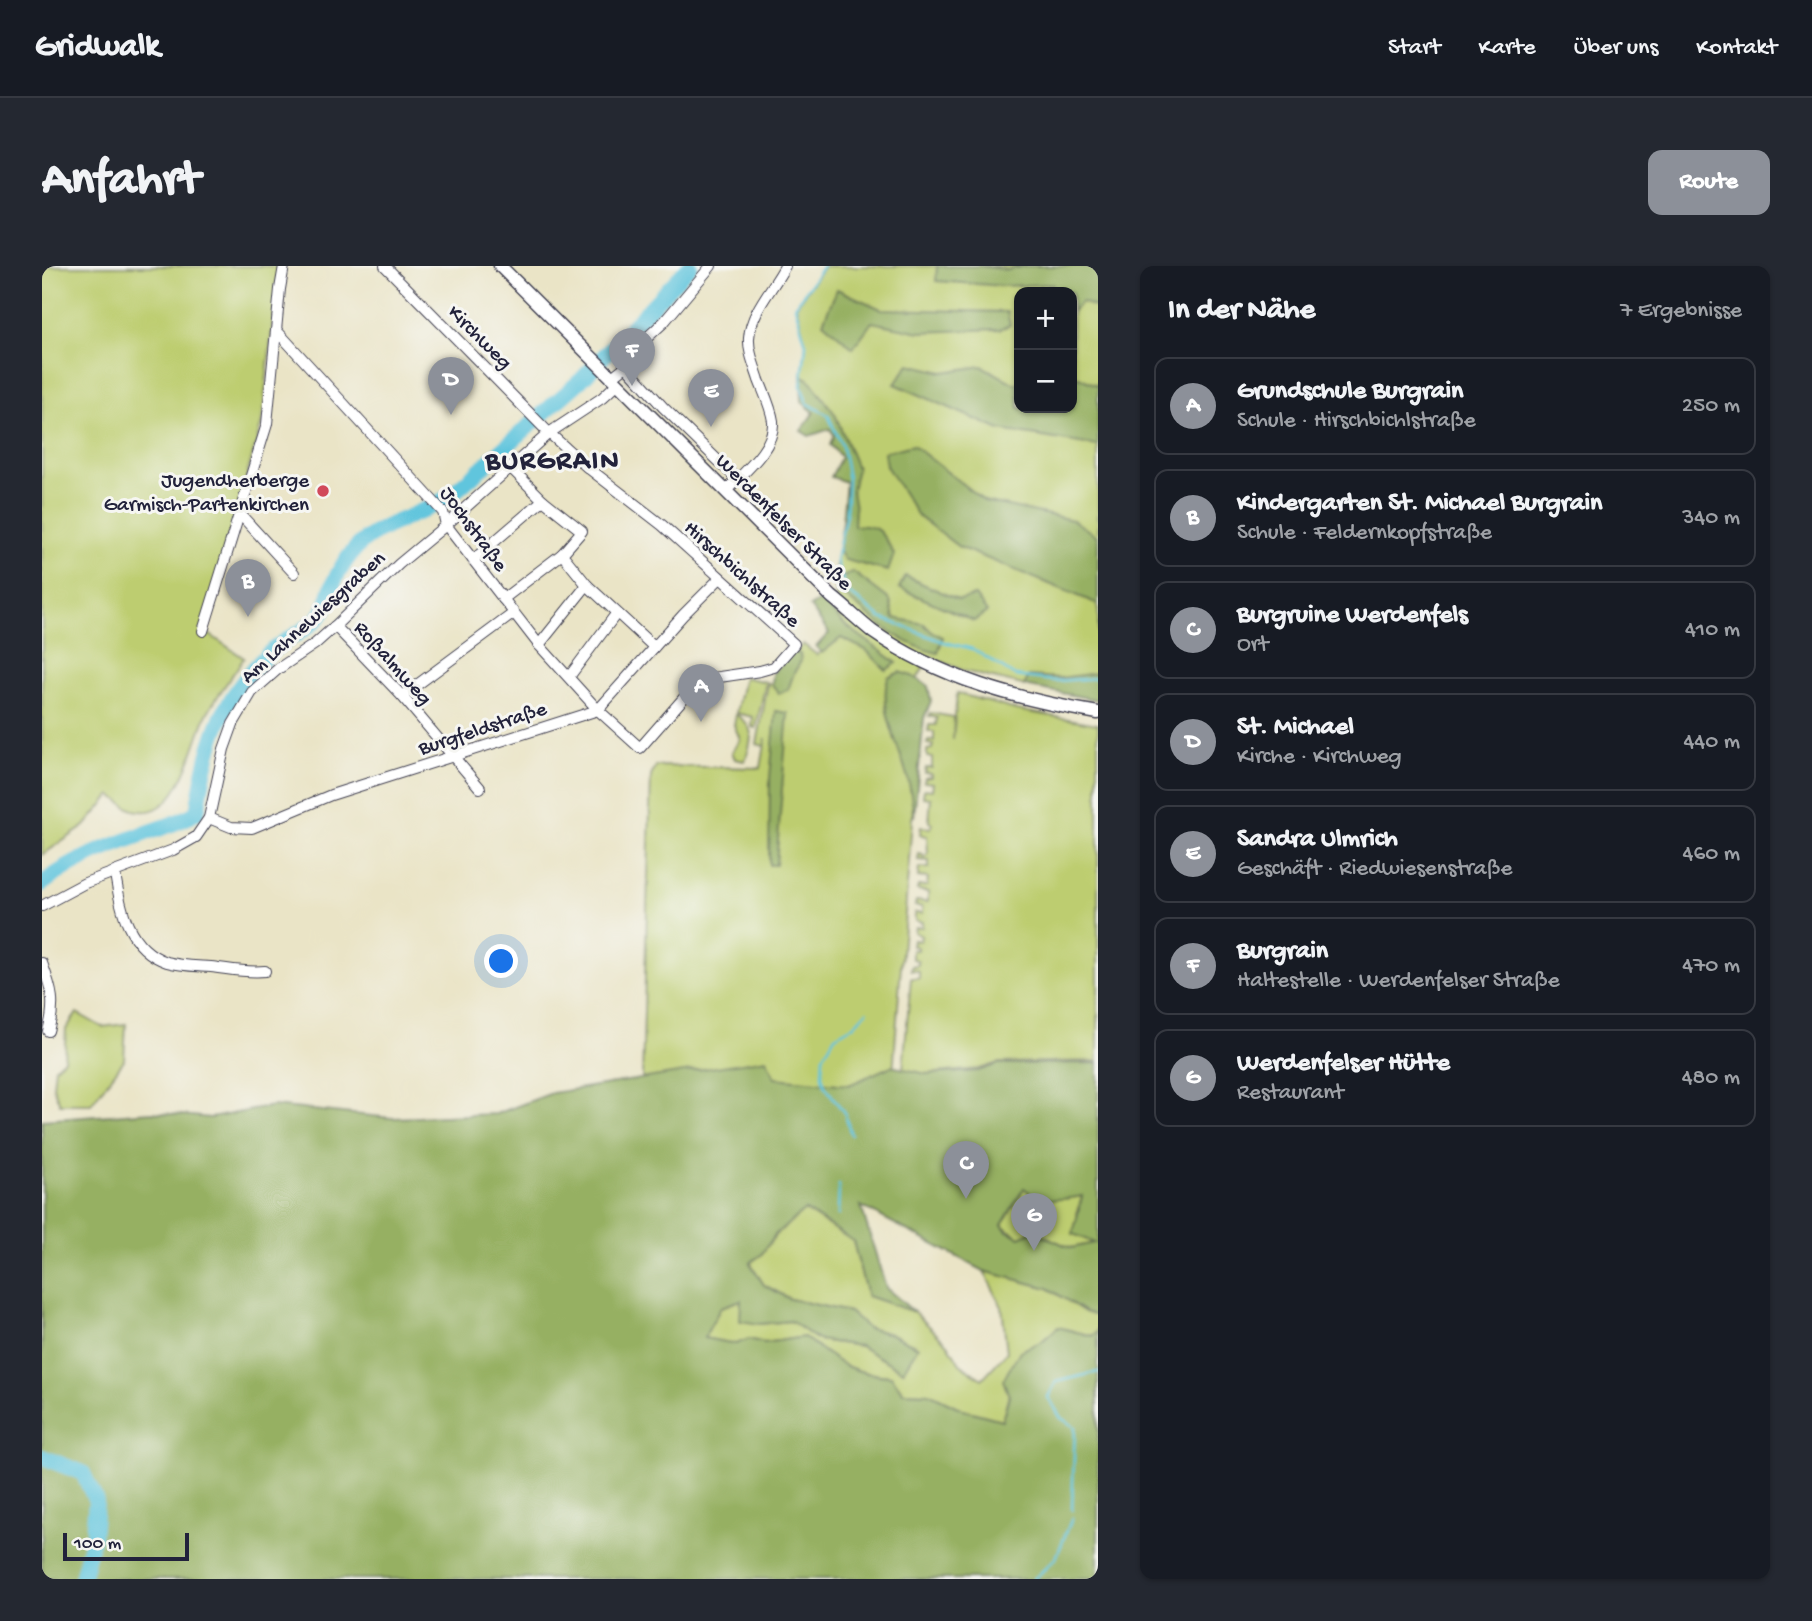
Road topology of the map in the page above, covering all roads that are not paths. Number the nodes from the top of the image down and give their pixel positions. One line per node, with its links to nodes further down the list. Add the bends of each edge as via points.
1 (284, 266): 6 (street)
2 (385, 266): 9 (street, Kirchweg)
3 (500, 266): 8 (street, Werdenfelser Straße)
4 (711, 266): 7 (street, Am Lahnewiesgraben, via 639,345)
5 (785, 266): 11 (street, via 762,302 749,339 770,409 772,432 758,458)
6 (277, 331): 14 (street, via 268,416); 15 (street, Jochstraße, via 433,500)
7 (626, 366): 8 (street, Am Lahnewiesgraben); 11 (street)
8 (615, 380): 9 (street, Am Lahnewiesgraben, via 602,398); 12 (street, Werdenfelser Straße)
9 (549, 433): 10 (street, Am Lahnewiesgraben); 19 (street, Hirschbichlstraße)
10 (510, 467): 13 (street); 15 (street, Am Lahnewiesgraben)
11 (737, 479): 12 (street)
12 (727, 491): 31 (street, Werdenfelser Straße, via 872,631 958,678 1039,703)
13 (543, 500): 16 (street, via 582,531); 17 (street)
14 (240, 514): 18 (street); 25 (street)
15 (446, 525): 17 (street, Jochstraße); 24 (street, Am Lahnewiesgraben)
16 (562, 554): 20 (street); 21 (street)
17 (473, 560): 21 (street, Jochstraße)
18 (294, 573)
19 (720, 579): 27 (street); 32 (street, Hirschbichlstraße, via 794,644 774,667 696,684)
20 (587, 585): 23 (street); 26 (street)
21 (503, 599): 22 (street, Jochstraße)
22 (514, 613): 26 (street, Jochstraße); 29 (street)
23 (616, 614): 27 (street); 28 (street)
24 (335, 626): 29 (street, Roßalmweg); 35 (street, Am Lahnewiesgraben, via 278,668 242,707 224,750)
25 (203, 631)
26 (539, 645): 28 (street, Jochstraße)
27 (654, 647): 30 (street)
28 (569, 677): 30 (street, Jochstraße)
29 (402, 696): 33 (street, Roßalmweg)
30 (598, 710): 32 (street, Jochstraße); 33 (street, Burgfeldstraße)
31 (1098, 713)
32 (640, 748)
33 (452, 757): 34 (street, Roßalmweg); 35 (street, Burgfeldstraße, via 331,795 252,828 231,827)
34 (480, 788)
35 (209, 818): 36 (street, Am Lahnewiesgraben, via 186,845)
36 (115, 873): 37 (street, Am Lahnewiesgraben); 39 (street, via 130,931 150,953 169,962)
37 (42, 906)
38 (42, 963): 40 (street, via 52,989)
39 (265, 971)
40 (48, 1031)

